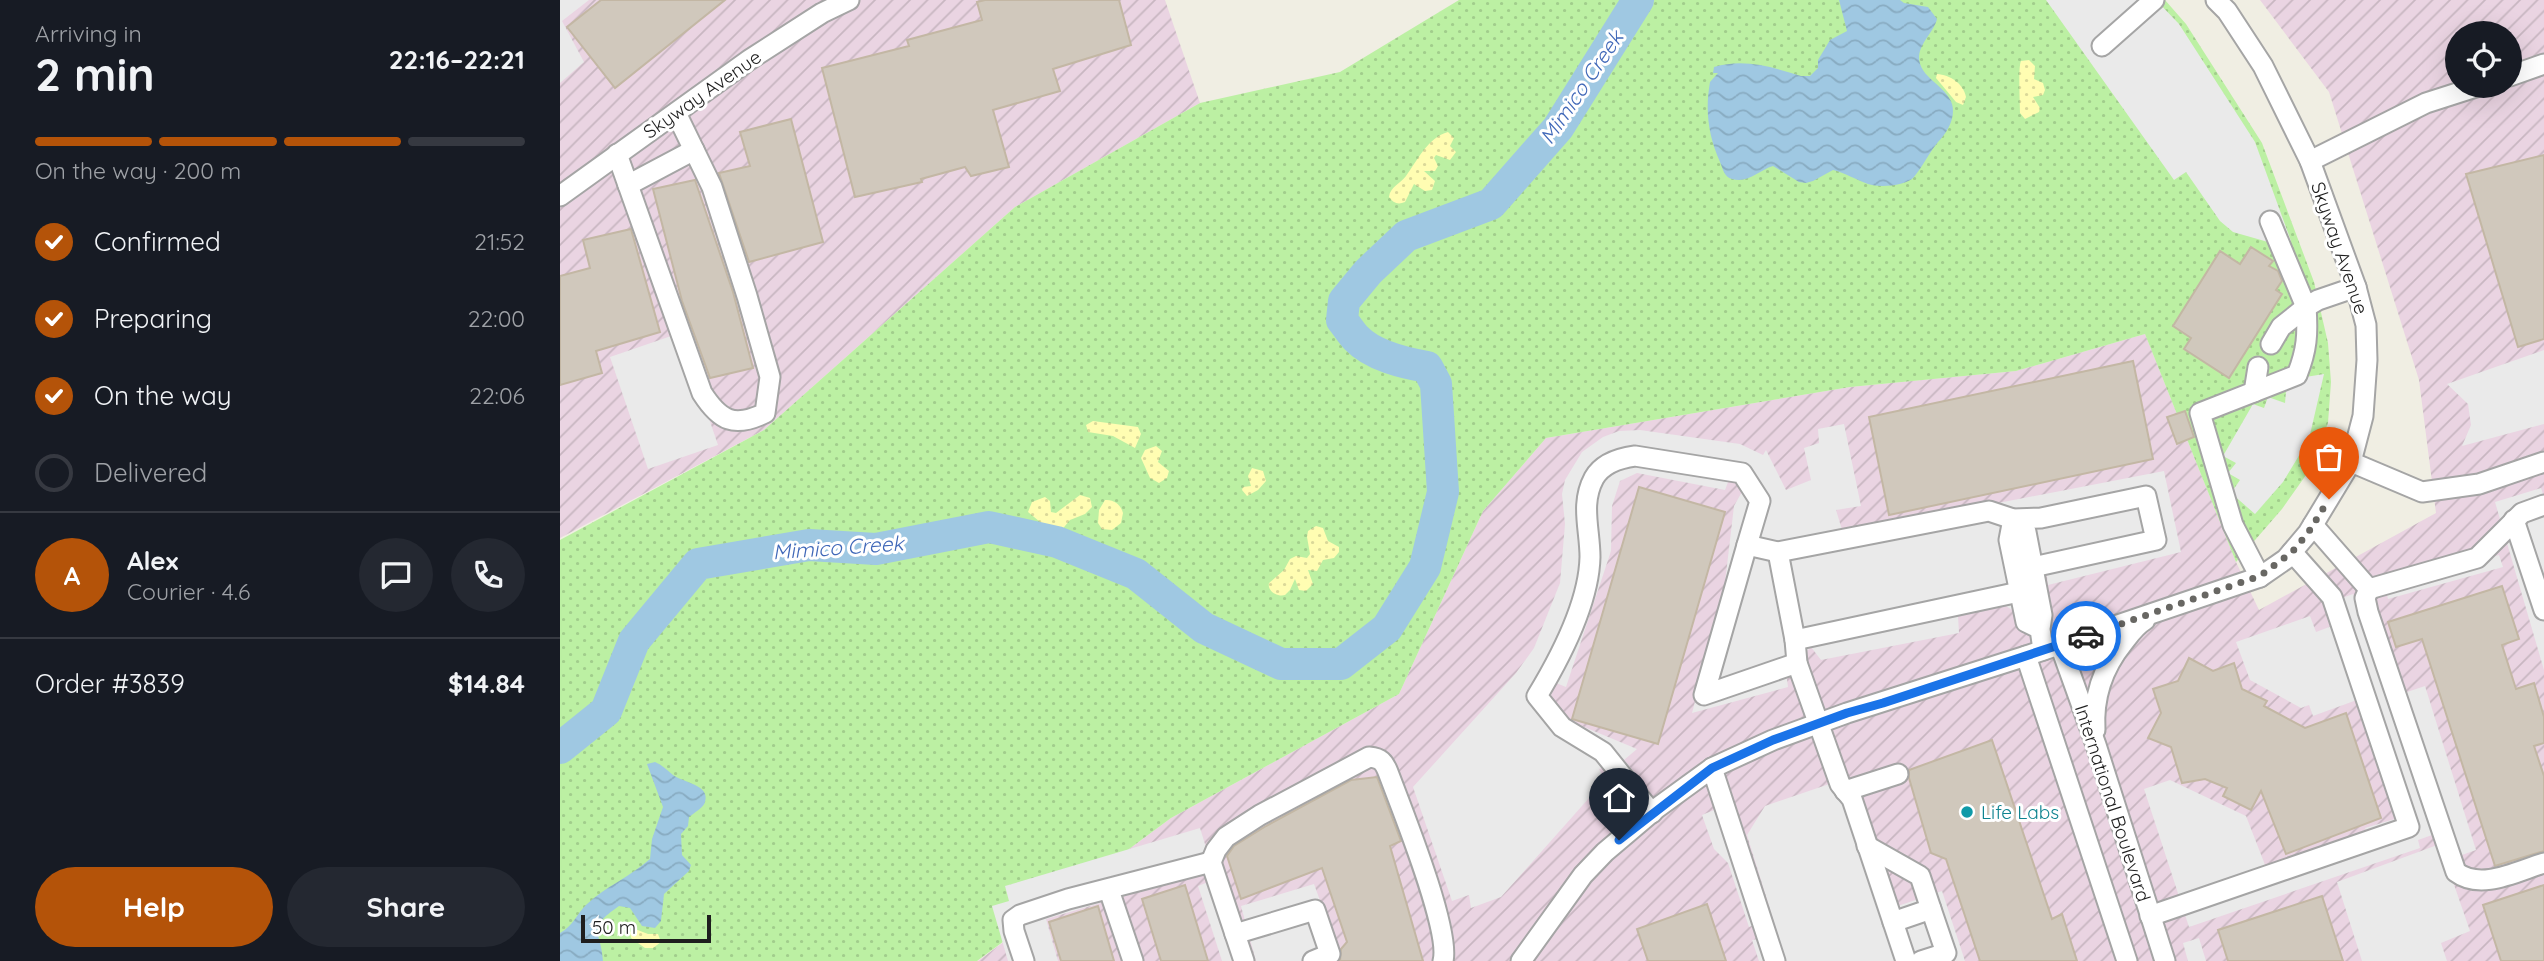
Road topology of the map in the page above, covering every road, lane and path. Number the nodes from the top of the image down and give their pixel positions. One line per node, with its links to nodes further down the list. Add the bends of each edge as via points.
1 (849, 0): 4 (street, Skyway Avenue)
2 (2154, 0): 5 (street)
3 (2217, 0): 12 (street, Skyway Avenue, via 2263,66)
4 (819, 6): 9 (street, Skyway Avenue)
5 (2102, 46)
6 (2544, 65): 7 (street)
7 (2522, 72)
8 (2445, 97): 12 (street)
9 (676, 113): 10 (street); 11 (street, Skyway Avenue)
10 (694, 150): 13 (street); 13 (street, via 712,187 769,377 765,413 738,422 723,418 702,394)
11 (617, 154): 13 (street); 14 (street, Skyway Avenue)
12 (2310, 161): 16 (street, Skyway Avenue)
13 (628, 185)
14 (560, 196)
15 (2270, 221): 17 (street)
16 (2356, 287): 17 (street); 21 (street, Skyway Avenue, via 2366,325 2367,360 2363,415)
17 (2306, 307): 18 (street, via 2281,327); 20 (street, via 2305,354 2297,375)
18 (2271, 344)
19 (2258, 367): 20 (street)
20 (2254, 392): 31 (street, via 2200,413 2233,525)
21 (2351, 462): 22 (street, via 2422,492 2479,484); 26 (street, Skyway Avenue)
22 (2544, 462)
23 (2544, 505): 25 (street)
24 (2013, 519): 28 (street, via 1990,511); 30 (street, via 2026,532); 30 (street, via 2041,518 2146,496 2155,540); 33 (street, via 2009,540)
25 (2514, 520): 32 (street, via 2477,558); 35 (street)
26 (2313, 525): 29 (street, Skyway Avenue); 32 (street)
27 (1747, 545): 28 (street); 39 (street, via 1704,695); 45 (street, via 1760,501 1742,473 1635,456 1618,458 1596,475 1587,494 1590,558 1583,596 1537,696 1562,727 1603,752)
28 (1778, 552): 37 (street)
29 (2292, 552): 31 (street, Skyway Avenue); 51 (street, via 2332,597 2409,827)
30 (2033, 567): 36 (street, via 2042,615)
31 (2260, 576): 34 (street, Skyway Avenue)
32 (2369, 589): 48 (street, via 2365,598 2368,612 2456,872 2467,880 2480,881)
33 (2019, 592): 36 (street, via 2026,622); 37 (street)
34 (2166, 609): 38 (street, Skyway Avenue); 41 (street, via 2137,625 2099,682)
35 (2544, 610)
36 (2040, 629): 38 (street)
37 (1795, 640): 39 (street)
38 (2043, 650): 40 (street, Skyway Avenue); 41 (street, International Boulevard); 63 (street, International Boulevard)
39 (1797, 663): 40 (street)
40 (1819, 723): 42 (street, Skyway Avenue); 44 (street)
41 (2096, 745): 51 (street, International Boulevard)
42 (1712, 768): 45 (street, Skyway Avenue); 60 (street)
43 (1898, 774): 44 (street)
44 (1845, 791): 46 (street, via 1852,799)
45 (1652, 813): 59 (street, Skyway Avenue, via 1583,875)
46 (1867, 846): 50 (street, via 1920,876); 52 (street)
47 (1212, 862): 49 (street); 53 (street); 58 (street, via 1226,837 1260,815 1369,757 1377,757 1384,762 1414,840 1444,939)
48 (2544, 863)
49 (1109, 890): 54 (street, via 1068,899 1013,920); 55 (street)
50 (1931, 909): 52 (street); 62 (street, via 1946,953)
51 (2150, 916): 64 (street, International Boulevard)
52 (1893, 922): 61 (street)
53 (1235, 934): 56 (street); 57 (street, via 1315,911 1330,954)
54 (1024, 961)
55 (1133, 961)
56 (1244, 961)
57 (1313, 961)
58 (1443, 961)
59 (1521, 961)
60 (1775, 961)
61 (1906, 961)
62 (1921, 961)
63 (2127, 961)
64 (2165, 961)

